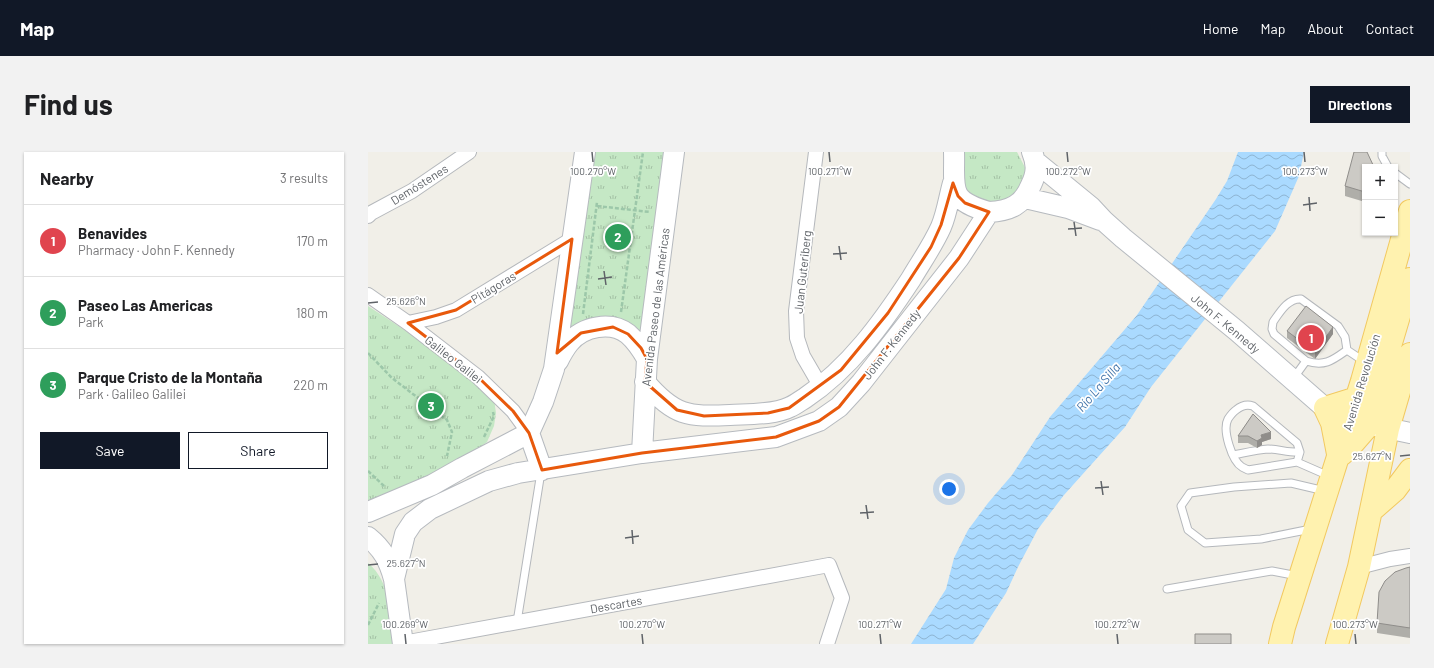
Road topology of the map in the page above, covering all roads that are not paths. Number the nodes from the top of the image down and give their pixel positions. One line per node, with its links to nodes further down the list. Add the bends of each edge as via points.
1 (469, 152): 15 (street, Demóstenes, via 412,191)
2 (585, 152): 17 (street)
3 (674, 152): 23 (street, Avenida Paseo de las Américas)
4 (816, 152): 29 (street, Juan Guteriberg, via 796,311 796,338)
5 (954, 152): 10 (street, John F. Kennedy)
6 (1382, 152): 8 (lane)
7 (1034, 157): 12 (street, via 1035,176); 16 (street, John F. Kennedy)
8 (1386, 164)
9 (1398, 175): 11 (lane)
10 (953, 183): 14 (street, via 958,196 966,203); 29 (street, John F. Kennedy, via 942,225 931,247 888,314 841,370)
11 (1410, 184)
12 (1025, 198): 14 (street, via 1009,209); 16 (street, John F. Kennedy, via 1068,208)
13 (1410, 211): 26 (main road, Avenida Revolución)
14 (989, 212): 36 (street, John F. Kennedy, via 959,258 861,383 839,407 819,421 776,437)
15 (368, 216)
16 (1104, 221): 27 (street, John F. Kennedy)
17 (572, 239): 20 (street, Pitágoras, via 456,310); 25 (street)
18 (1410, 279): 26 (main road)
19 (368, 295): 20 (street, Galileo Galilei)
20 (408, 323): 34 (street, Galileo Galilei, via 487,386 513,411)
21 (1347, 350): 24 (lane, via 1326,362 1316,364); 24 (lane, via 1338,326 1301,299 1295,298 1273,322 1272,329 1274,334); 26 (lane)
22 (1410, 354): 32 (main road, Avenida Revolución)
23 (647, 359): 25 (street, via 628,334 613,327 596,328 581,333 570,342); 28 (street, Avenida Paseo de las Américas)
24 (1306, 361): 27 (lane)
25 (554, 369): 34 (street)
26 (1374, 369): 30 (main road, Avenida Revolución); 32 (main road, via 1379,392)
27 (1292, 380): 31 (street, John F. Kennedy)
28 (645, 382): 29 (street, John F. Kennedy, via 677,410 704,416 768,412 789,408); 36 (street, Avenida Paseo de las Américas)
29 (821, 387)
30 (1357, 398): 31 (main road); 32 (main road, Avenida Revolución)
31 (1325, 408): 32 (street, John F. Kennedy); 38 (main road)
32 (1369, 424): 33 (street, John F. Kennedy); 38 (main road, via 1348,449); 43 (main road, Avenida Revolución)
33 (1410, 433)
34 (529, 434): 40 (street); 44 (street, via 442,480)
35 (1300, 452): 37 (lane, via 1267,449); 37 (lane, via 1297,443 1248,404 1234,411 1228,419 1226,429); 39 (lane)
36 (642, 453): 40 (street)
37 (1233, 455): 39 (lane, via 1242,467 1248,470)
38 (1338, 456): 42 (main road)
39 (1297, 462): 42 (lane)
40 (542, 470): 50 (street, via 489,481 430,509 413,522 405,534); 52 (lane)
41 (1410, 470): 43 (main road, via 1395,490)
42 (1329, 484): 45 (main road); 45 (lane, via 1291,482 1190,493 1181,506 1188,530 1205,543 1261,539)
43 (1371, 511): 48 (main road, Avenida Revolución)
44 (368, 512)
45 (1315, 529): 49 (main road)
46 (368, 537): 50 (street, via 380,548 390,564)
47 (1410, 556): 48 (street)
48 (1359, 567): 56 (main road, Avenida Revolución)
49 (1300, 577): 51 (lane, via 1272,571); 55 (main road)
50 (394, 579): 53 (street)
51 (1167, 589)
52 (517, 622): 53 (street, Descartes); 54 (street, Descartes, via 830,565 842,598)
53 (403, 643)
54 (827, 644)
55 (1280, 644)
56 (1336, 644)

